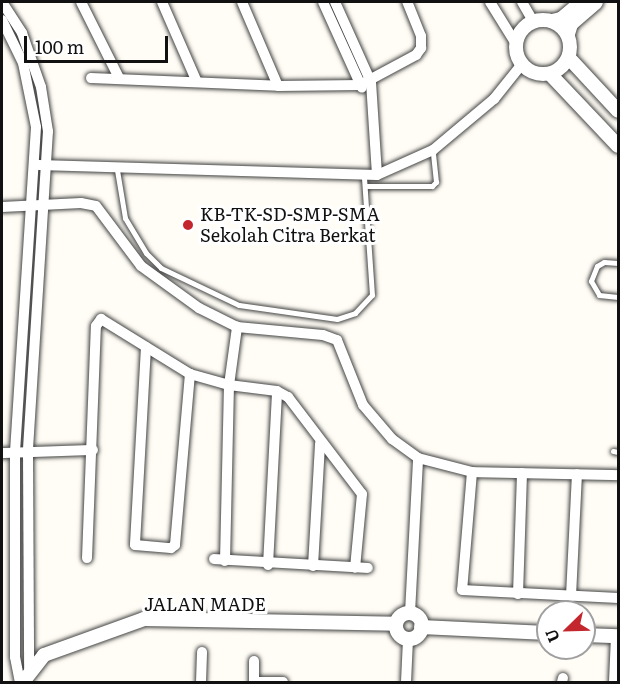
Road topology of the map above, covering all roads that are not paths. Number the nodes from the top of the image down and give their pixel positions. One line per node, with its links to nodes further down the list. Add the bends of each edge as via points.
1 (2, 2): 16 (street)
2 (81, 2): 22 (street)
3 (162, 2): 23 (street)
4 (242, 2): 26 (street)
5 (323, 2): 25 (street)
6 (335, 2): 24 (street)
7 (407, 2): 24 (street, via 422,36 421,48)
8 (489, 2): 17 (street)
9 (522, 2): 13 (street)
10 (581, 2): 14 (street, via 561,19)
11 (596, 2): 15 (street, via 572,24)
12 (2, 20): 16 (street)
13 (533, 21): 14 (street); 17 (street, via 521,30)
14 (552, 21): 15 (street)
15 (568, 34): 18 (street)
16 (17, 35): 31 (street, via 36,127); 32 (street, via 41,87 48,130)
17 (516, 44): 19 (street)
18 (569, 58): 20 (street); 28 (street)
19 (522, 64): 20 (street, via 530,71); 30 (street, via 494,99)
20 (550, 74): 29 (street)
21 (91, 78): 22 (street)
22 (119, 78): 23 (street)
23 (197, 82): 26 (street)
24 (371, 82): 25 (street); 27 (street)
25 (360, 85): 26 (street); 27 (street)
26 (278, 86)
27 (371, 101): 34 (street)
28 (618, 111)
29 (618, 146)
30 (433, 150): 34 (street); 35 (lane, via 436,182 432,186)
31 (32, 170): 32 (street); 38 (street)
32 (45, 170): 33 (street); 36 (street)
33 (117, 170): 35 (street); 35 (lane, via 125,218 146,253 161,268 239,305 337,319 355,313 372,295)
34 (377, 175): 35 (street)
35 (365, 181)
36 (42, 201): 38 (street); 41 (street, via 96,206 141,266 169,290); 50 (street)
37 (2, 207): 38 (street)
38 (29, 209): 49 (street)
39 (618, 263): 40 (lane, via 597,266 591,281 599,295 607,299)
40 (618, 297)
41 (237, 327): 44 (street); 51 (street, via 323,335 337,340 363,405 392,439)
42 (146, 347): 43 (street); 43 (street, via 135,544 171,548 175,545); 47 (street, via 109,321 98,320)
43 (190, 374): 44 (street)
44 (229, 385): 45 (street); 57 (street, via 219,560)
45 (277, 391): 46 (street, via 296,405); 57 (street)
46 (320, 443): 58 (street); 59 (street, via 363,499)
47 (93, 450): 50 (street); 56 (street)
48 (2, 453): 49 (street)
49 (15, 453): 50 (street); 73 (street, via 15,657)
50 (28, 453): 73 (street)
51 (418, 458): 52 (street); 64 (street)
52 (472, 471): 53 (street); 61 (street, via 462,590)
53 (522, 473): 54 (street); 61 (street)
54 (577, 474): 55 (street); 62 (street)
55 (618, 475)
56 (87, 558)
57 (268, 565): 58 (street)
58 (313, 566): 59 (street)
59 (356, 568): 60 (street)
60 (368, 568)
61 (518, 594): 62 (street)
62 (571, 596): 63 (street)
63 (618, 598)
64 (410, 613): 65 (street, via 401,616); 66 (street, via 419,618)
65 (396, 624): 70 (street, via 399,634); 73 (street, JALAN MADE, via 144,619 44,655)
66 (422, 627): 67 (street); 70 (street, via 417,636)
67 (536, 632)
68 (596, 636): 69 (street)
69 (617, 637): 78 (street)
70 (408, 639): 77 (street)
71 (202, 652): 74 (street)
72 (254, 662): 75 (street)
73 (25, 680)
74 (201, 682)
75 (254, 682): 76 (street)
76 (283, 682)
77 (406, 682)
78 (614, 682)

